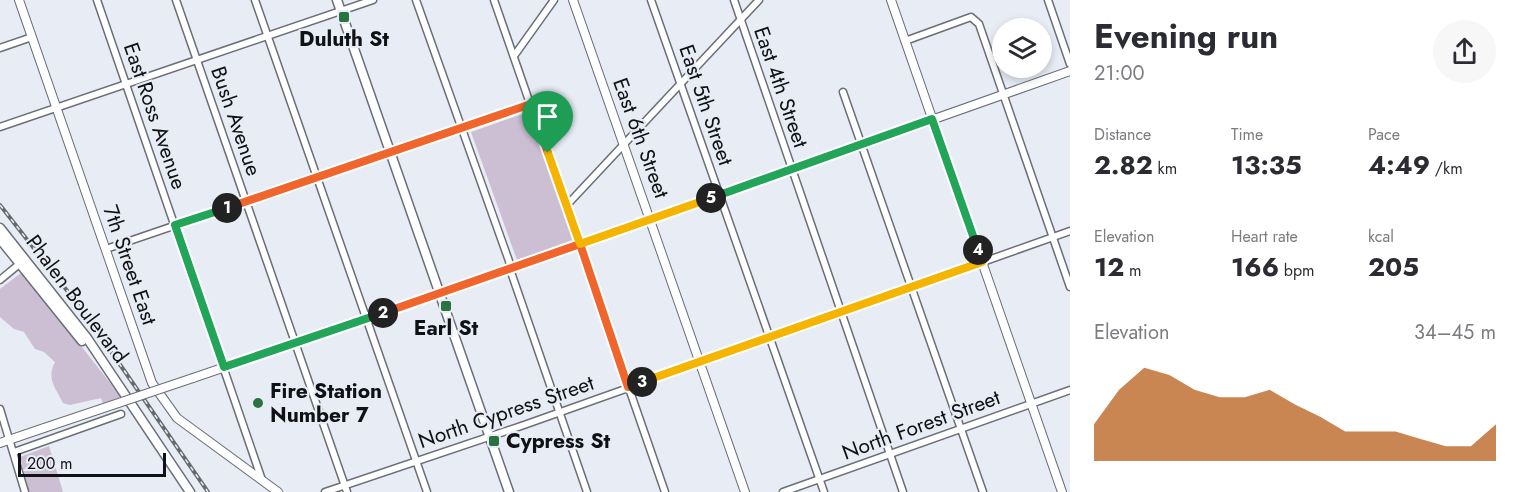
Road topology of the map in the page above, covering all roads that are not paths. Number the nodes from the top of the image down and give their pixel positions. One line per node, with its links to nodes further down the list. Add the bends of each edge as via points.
1 (19, 0): 19 (street, 7th Street East)
2 (97, 0): 26 (street, East Ross Avenue)
3 (176, 0): 23 (street, Bush Avenue)
4 (255, 0): 18 (street)
5 (337, 0): 16 (main road)
6 (373, 0): 16 (street)
7 (416, 0): 34 (street)
8 (494, 0): 22 (street)
9 (554, 0): 22 (street)
10 (573, 0): 35 (street, East 6th Street)
11 (651, 0): 27 (street, East 5th Street)
12 (734, 0): 17 (street, East 4th Street)
13 (759, 0): 17 (street)
14 (891, 0): 20 (street)
15 (1048, 0): 24 (street)
16 (341, 11): 18 (street); 37 (main road)
17 (741, 20): 27 (street); 38 (street, East 4th Street)
18 (268, 36): 23 (street); 39 (street)
19 (32, 37): 21 (street); 31 (street, 7th Street East)
20 (905, 41): 29 (street, via 974,18); 32 (street)
21 (0, 48)
22 (514, 56): 30 (street)
23 (197, 60): 26 (street); 41 (street, Bush Avenue)
24 (1070, 64)
25 (1070, 71): 29 (street)
26 (127, 84): 31 (street); 44 (street, East Ross Avenue)
27 (682, 84): 35 (street); 40 (street, East 5th Street)
28 (843, 92): 36 (street)
29 (1003, 95): 32 (street); 47 (street)
30 (531, 104): 34 (street); 42 (street)
31 (57, 108): 33 (street); 50 (street, 7th Street East)
32 (932, 119): 36 (street); 52 (street)
33 (0, 127)
34 (461, 128): 37 (street); 53 (street)
35 (625, 145): 42 (street); 43 (street, East 6th Street)
36 (862, 145): 38 (street); 55 (street)
37 (392, 152): 39 (street); 57 (main road)
38 (792, 169): 40 (street); 58 (street, East 4th Street)
39 (317, 178): 41 (street); 59 (street)
40 (719, 195): 43 (street); 60 (street, East 5th Street)
41 (247, 202): 44 (street); 61 (street, Bush Avenue)
42 (567, 205): 49 (street)
43 (651, 219): 49 (street); 62 (street, East 6th Street)
44 (175, 225): 50 (street); 63 (street, East Ross Avenue)
45 (0, 228): 51 (main road, Phalen Boulevard)
46 (1070, 231): 47 (street, North Cypress Street)
47 (1052, 237): 52 (street, North Cypress Street); 56 (street)
48 (0, 238): 51 (main road, Phalen Boulevard)
49 (580, 244): 53 (street); 64 (street)
50 (106, 249): 78 (street, 7th Street East, via 158,391 177,418)
51 (23, 261): 54 (street); 81 (main road, Phalen Boulevard, via 87,338)
52 (982, 262): 55 (street, North Cypress Street); 66 (street)
53 (510, 269): 57 (street); 68 (street)
54 (0, 280)
55 (911, 287): 58 (street, North Cypress Street); 70 (street)
56 (1070, 287)
57 (442, 293): 59 (street); 71 (main road)
58 (841, 312): 60 (street, North Cypress Street); 75 (street, East 4th Street)
59 (366, 319): 61 (street); 76 (street)
60 (770, 338): 62 (street, North Cypress Street); 77 (street, East 5th Street)
61 (296, 343): 63 (street); 79 (street, Bush Avenue)
62 (701, 362): 64 (street, North Cypress Street); 88 (street, East 6th Street)
63 (224, 367): 72 (street, bridge); 78 (street, East Ross Avenue)
64 (628, 387): 68 (street, North Cypress Street); 87 (street)
65 (1070, 390): 66 (street, North Forest Street)
66 (1031, 403): 70 (street, North Forest Street); 93 (street)
67 (0, 410): 72 (street)
68 (559, 412): 71 (street, North Cypress Street); 86 (street)
69 (121, 414): 74 (street)
70 (961, 428): 75 (street, North Forest Street); 92 (street)
71 (490, 436): 76 (street, North Cypress Street); 85 (main road)
72 (10, 440): 73 (street); 74 (street)
73 (0, 443)
74 (14, 452): 80 (street)
75 (890, 454): 77 (street, North Forest Street); 91 (street, East 4th Street)
76 (416, 461): 79 (street, North Cypress Street); 84 (street)
77 (819, 479): 89 (street, North Forest Street); 90 (street, East 5th Street)
78 (262, 481): 82 (street, 7th Street East)
79 (345, 489): 83 (street, North Cypress Street)
80 (25, 492)
81 (190, 492)
82 (278, 492)
83 (325, 492)
84 (427, 492)
85 (509, 492)
86 (587, 492)
87 (665, 492)
88 (745, 492)
89 (783, 492)
90 (824, 492)
91 (903, 492)
92 (983, 492)
93 (1062, 492)

